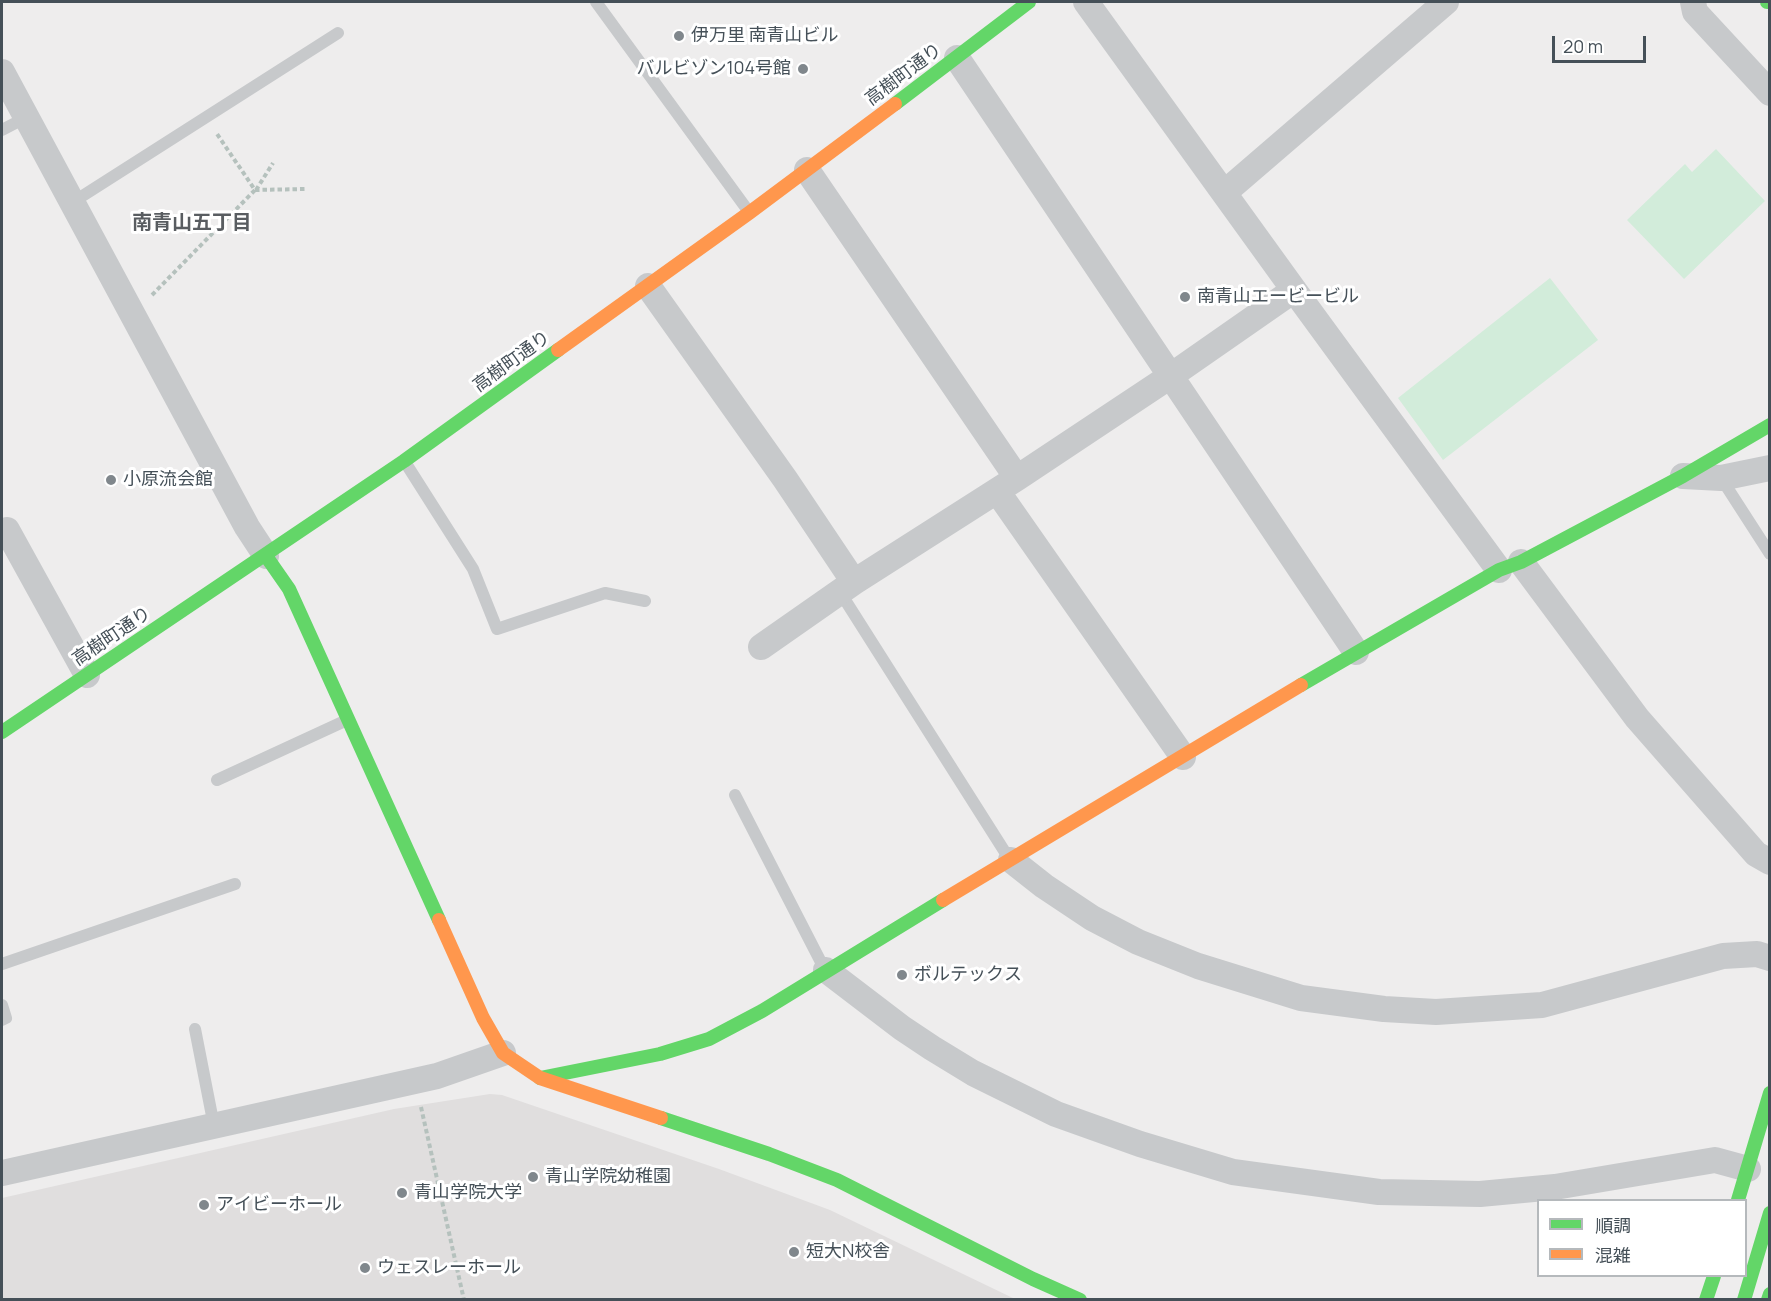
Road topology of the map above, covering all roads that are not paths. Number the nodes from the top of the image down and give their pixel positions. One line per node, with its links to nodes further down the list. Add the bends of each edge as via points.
1 (596, 2): 15 (lane)
2 (1029, 2): 7 (main road, 高樹町通り)
3 (1086, 2): 13 (street)
4 (1446, 2): 13 (street)
5 (1693, 2): 9 (street, via 1695,12)
6 (338, 33): 14 (lane)
7 (957, 58): 12 (main road, 高樹町通り); 18 (street)
8 (2, 72): 10 (street)
9 (1770, 93)
10 (27, 117): 11 (lane); 14 (street)
11 (2, 130)
12 (807, 170): 15 (main road, 高樹町通り); 24 (street)
13 (1224, 193): 17 (street)
14 (73, 202): 27 (street)
15 (749, 213): 16 (main road, 高樹町通り)
16 (648, 286): 20 (main road, 高樹町通り); 29 (street, via 785,479)
17 (1294, 290): 18 (street); 28 (street)
18 (1172, 375): 24 (street); 32 (street)
19 (1770, 425): 22 (main road)
20 (404, 461): 27 (main road, 高樹町通り); 30 (lane, via 473,569 497,629 604,593)
21 (1770, 468): 23 (street)
22 (1683, 476): 23 (street); 28 (main road)
23 (1721, 478): 26 (lane)
24 (1007, 485): 29 (street); 36 (street)
25 (2, 532): 33 (street, via 7,530)
26 (1770, 554)
27 (266, 555): 33 (main road, 高樹町通り); 34 (main road, via 289,589)
28 (1510, 566): 32 (main road); 40 (street, via 1756,854)
29 (847, 587): 31 (street); 39 (lane)
30 (645, 601)
31 (760, 647)
32 (1356, 652): 36 (main road)
33 (87, 675): 35 (main road, 高樹町通り)
34 (348, 720): 37 (lane); 48 (main road, via 483,1018)
35 (2, 732)
36 (1184, 757): 39 (main road)
37 (217, 780)
38 (735, 795): 44 (lane)
39 (1011, 860): 42 (street, via 1092,918 1178,958 1302,998 1384,1009 1436,1012 1542,1005 1723,956 1757,954); 44 (main road)
40 (1770, 862)
41 (235, 884): 43 (lane)
42 (1770, 958)
43 (2, 964)
44 (826, 970): 49 (main road, via 709,1039 660,1054); 52 (street, via 902,1029 973,1073 1056,1114 1233,1172 1379,1192 1480,1194 1555,1187 1714,1160)
45 (2, 1005): 46 (lane, via 6,1018)
46 (2, 1020)
47 (195, 1029): 51 (lane)
48 (503, 1053): 49 (main road); 51 (street, via 437,1076)
49 (540, 1078): 58 (main road, via 807,1168)
50 (1770, 1093): 52 (main road)
51 (214, 1126): 53 (street)
52 (1748, 1169): 54 (main road)
53 (2, 1172)
54 (1738, 1199)
55 (1770, 1213): 60 (main road)
56 (1713, 1277): 59 (main road)
57 (1770, 1294): 61 (main road)
58 (1080, 1299)
59 (1706, 1299)
60 (1744, 1299)
61 (1768, 1299)

